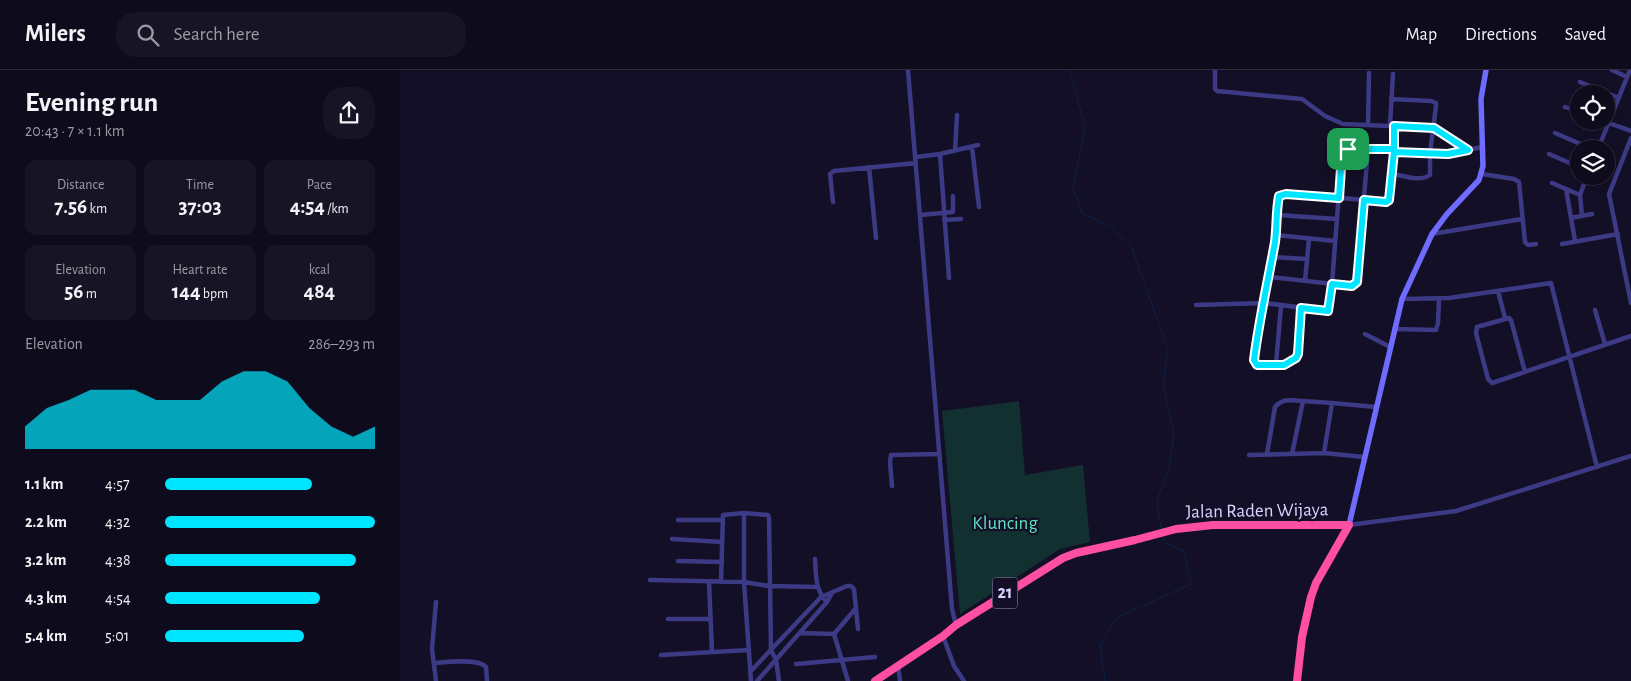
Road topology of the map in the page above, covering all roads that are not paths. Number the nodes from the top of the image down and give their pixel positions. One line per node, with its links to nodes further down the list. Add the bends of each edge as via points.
1 (908, 70): 36 (street)
2 (1215, 70): 16 (street, via 1214,90 1302,98 1329,119 1343,124)
3 (1486, 70): 27 (street, via 1481,99)
4 (1612, 70): 8 (street)
5 (1630, 70): 8 (street)
6 (1369, 73): 16 (street)
7 (1392, 74): 11 (street)
8 (1627, 77): 10 (street)
9 (1580, 82): 10 (street)
10 (1619, 98): 12 (street)
11 (1391, 99): 18 (street); 19 (street, via 1434,102)
12 (1615, 105)
13 (1565, 108): 14 (street)
14 (1570, 109)
15 (957, 115): 30 (street)
16 (1368, 125): 18 (street)
17 (1615, 125): 20 (street)
18 (1392, 126): 19 (street); 32 (street)
19 (1434, 128): 29 (street); 33 (street)
20 (1631, 131)
21 (1555, 133): 23 (street)
22 (1631, 138): 62 (street, via 1609,194)
23 (1571, 140)
24 (1334, 143): 31 (street, via 1334,147)
25 (978, 145): 26 (street)
26 (972, 147): 30 (street); 50 (street)
27 (1482, 147): 29 (street); 41 (street)
28 (1368, 149): 31 (street); 32 (street); 48 (street)
29 (1468, 150): 33 (street)
30 (954, 151): 34 (street)
31 (1344, 151): 47 (street)
32 (1394, 151): 33 (street); 40 (street)
33 (1430, 153): 40 (street, via 1428,177)
34 (940, 154): 36 (street); 51 (street)
35 (1549, 154): 38 (street)
36 (916, 157): 37 (street)
37 (916, 163): 39 (street); 53 (street)
38 (1570, 163)
39 (869, 167): 49 (street, via 831,173); 64 (street)
40 (1393, 174): 48 (street, via 1388,201)
41 (1482, 174): 59 (street, via 1519,182); 61 (street)
42 (1552, 184): 44 (street)
43 (1584, 185): 45 (street)
44 (1566, 189): 45 (street); 56 (street)
45 (1580, 195): 55 (street)
46 (953, 196): 51 (street, via 954,211)
47 (1339, 198): 48 (street); 54 (street, via 1283,194 1278,198); 58 (street)
48 (1364, 200): 75 (street, via 1357,282 1352,286)
49 (832, 202)
50 (979, 207)
51 (944, 213): 53 (street); 60 (street)
52 (1592, 214): 55 (street)
53 (920, 215): 98 (street)
54 (1278, 215): 58 (street); 63 (street)
55 (1582, 216): 56 (street)
56 (1571, 218): 67 (street)
57 (961, 219): 60 (street)
58 (1337, 219): 66 (street)
59 (1522, 219): 61 (street); 68 (street, via 1526,243)
60 (944, 220): 73 (street)
61 (1432, 234): 78 (street)
62 (1618, 234): 67 (street); 80 (street)
63 (1276, 235): 65 (street); 70 (street)
64 (876, 238)
65 (1309, 238): 66 (street); 71 (street)
66 (1335, 240): 75 (street)
67 (1575, 242): 69 (street)
68 (1536, 244)
69 (1562, 244)
70 (1272, 257): 71 (street); 72 (street)
71 (1307, 259): 74 (street)
72 (1269, 276): 74 (street); 79 (street)
73 (949, 278)
74 (1304, 281): 75 (street)
75 (1332, 284): 83 (street, via 1328,311)
76 (1498, 292): 77 (street); 85 (street); 91 (street, via 1551,283)
77 (1438, 298): 78 (street); 86 (street, via 1436,330)
78 (1402, 299): 86 (street)
79 (1265, 303): 81 (street); 82 (street); 92 (street, via 1254,361 1258,366)
80 (1631, 303)
81 (1196, 305)
82 (1281, 306): 83 (street); 92 (street)
83 (1301, 308): 92 (street, via 1298,354 1288,363)
84 (1595, 310): 89 (street)
85 (1505, 318): 93 (street, via 1512,320); 93 (street, via 1477,327 1489,382)
86 (1394, 329): 90 (street)
87 (1365, 334): 90 (street)
88 (1631, 336): 89 (street)
89 (1606, 344): 91 (street)
90 (1390, 347): 96 (street)
91 (1570, 357): 93 (street); 104 (street)
92 (1276, 364)
93 (1525, 372)
94 (1302, 401): 95 (street); 99 (street, via 1286,400 1275,407); 100 (street)
95 (1332, 403): 96 (street); 97 (street)
96 (1376, 407): 103 (street)
97 (1324, 453): 100 (street); 103 (street)
98 (939, 454): 105 (street, via 892,456); 128 (street)
99 (1267, 454): 100 (street); 101 (street)
100 (1292, 454)
101 (1250, 455)
102 (1631, 456): 104 (street)
103 (1364, 457): 109 (street)
104 (1597, 467): 109 (street, via 1456,511)
105 (892, 486)
106 (744, 513): 108 (street, via 725,514); 118 (street); 119 (street, via 769,517)
107 (678, 520): 108 (street)
108 (722, 520): 111 (street)
109 (1349, 526): 128 (highway, Jalan Raden Wijaya / 21, via 1213,525 1165,532 1076,553); 153 (highway, via 1311,597)
110 (672, 539): 111 (street)
111 (722, 542): 114 (street)
112 (815, 559): 120 (street)
113 (678, 561): 114 (street)
114 (722, 562): 117 (street)
115 (650, 580): 116 (street)
116 (709, 582): 117 (street); 127 (street)
117 (721, 582): 118 (street)
118 (744, 582): 119 (street); 133 (street)
119 (769, 586): 120 (street); 134 (street)
120 (818, 587): 122 (street)
121 (832, 593): 122 (street); 124 (street); 125 (street, via 851,586)
122 (821, 597): 124 (street); 134 (street)
123 (436, 602): 140 (street)
124 (827, 602): 130 (street)
125 (856, 608): 129 (street); 131 (street)
126 (668, 619): 127 (street)
127 (711, 619): 135 (street)
128 (956, 625): 132 (highway, Jalan Raden Wijaya / 21)
129 (858, 629)
130 (800, 633): 131 (street); 138 (street)
131 (834, 634): 139 (street)
132 (943, 636): 142 (highway, Jalan Raden Wijaya / 21); 152 (street, via 954,666)
133 (749, 650): 135 (street); 143 (street)
134 (771, 650): 138 (street); 143 (street)
135 (712, 652): 136 (street)
136 (661, 655)
137 (875, 657): 139 (street)
138 (776, 660): 147 (street); 148 (street)
139 (841, 660): 141 (street); 149 (street)
140 (434, 663): 144 (street); 145 (street, via 483,664)
141 (796, 664)
142 (898, 665): 150 (highway, Jalan Raden Wijaya / 21); 151 (street)
143 (750, 672): 146 (street)
144 (436, 681)
145 (487, 681)
146 (751, 681)
147 (757, 681)
148 (779, 681)
149 (848, 681)
150 (875, 681)
151 (900, 681)
152 (964, 681)
153 (1297, 681)

